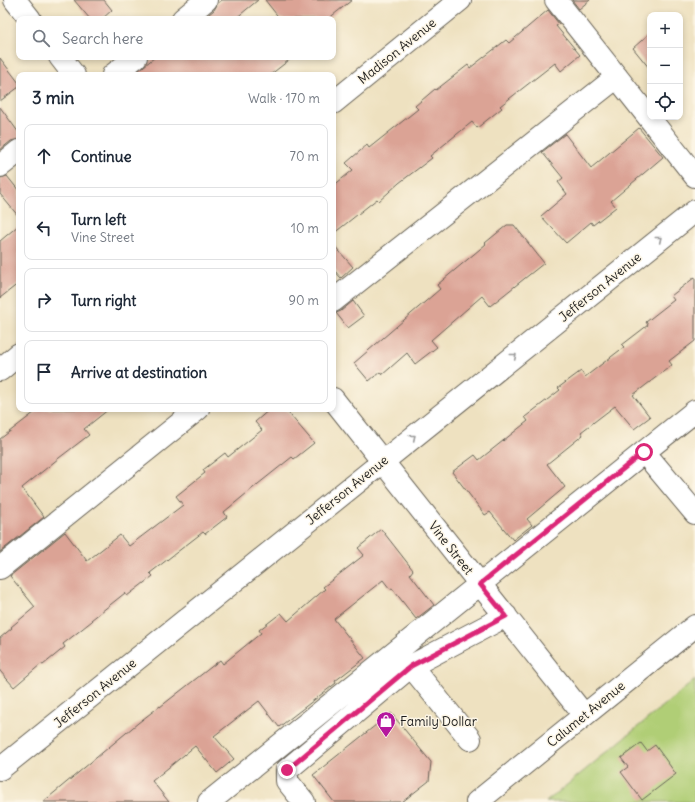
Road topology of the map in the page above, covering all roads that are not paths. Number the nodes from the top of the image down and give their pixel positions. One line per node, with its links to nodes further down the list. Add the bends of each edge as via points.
1 (15, 0): 5 (street)
2 (206, 0): 6 (street)
3 (460, 0): 12 (street, Madison Avenue)
4 (556, 0): 11 (street)
5 (28, 16)
6 (187, 16)
7 (62, 60): 9 (street)
8 (132, 60): 10 (street)
9 (72, 72)
10 (117, 72)
11 (617, 77): 15 (street); 17 (street)
12 (336, 100)
13 (16, 153): 14 (street)
14 (0, 166)
15 (695, 176)
16 (695, 210): 24 (street, Jefferson Avenue, one-way to 16)
17 (336, 299)
18 (16, 357): 19 (street)
19 (0, 370)
20 (336, 403): 24 (street, Vine Street)
21 (695, 411): 23 (street)
22 (194, 412): 26 (street)
23 (644, 452): 25 (street); 27 (street)
24 (383, 462): 27 (street, Vine Street); 33 (street, Jefferson Avenue)
25 (695, 513)
26 (0, 568)
27 (480, 584): 28 (street, Vine Street); 34 (street)
28 (506, 616): 30 (street); 31 (street, Vine Street)
29 (695, 626): 31 (street, Calumet Avenue)
30 (411, 666): 32 (street); 35 (street, via 287,770 286,781)
31 (584, 715): 36 (street, Calumet Avenue)
32 (470, 739)
33 (0, 769)
34 (208, 802)
35 (304, 802)
36 (477, 802)

